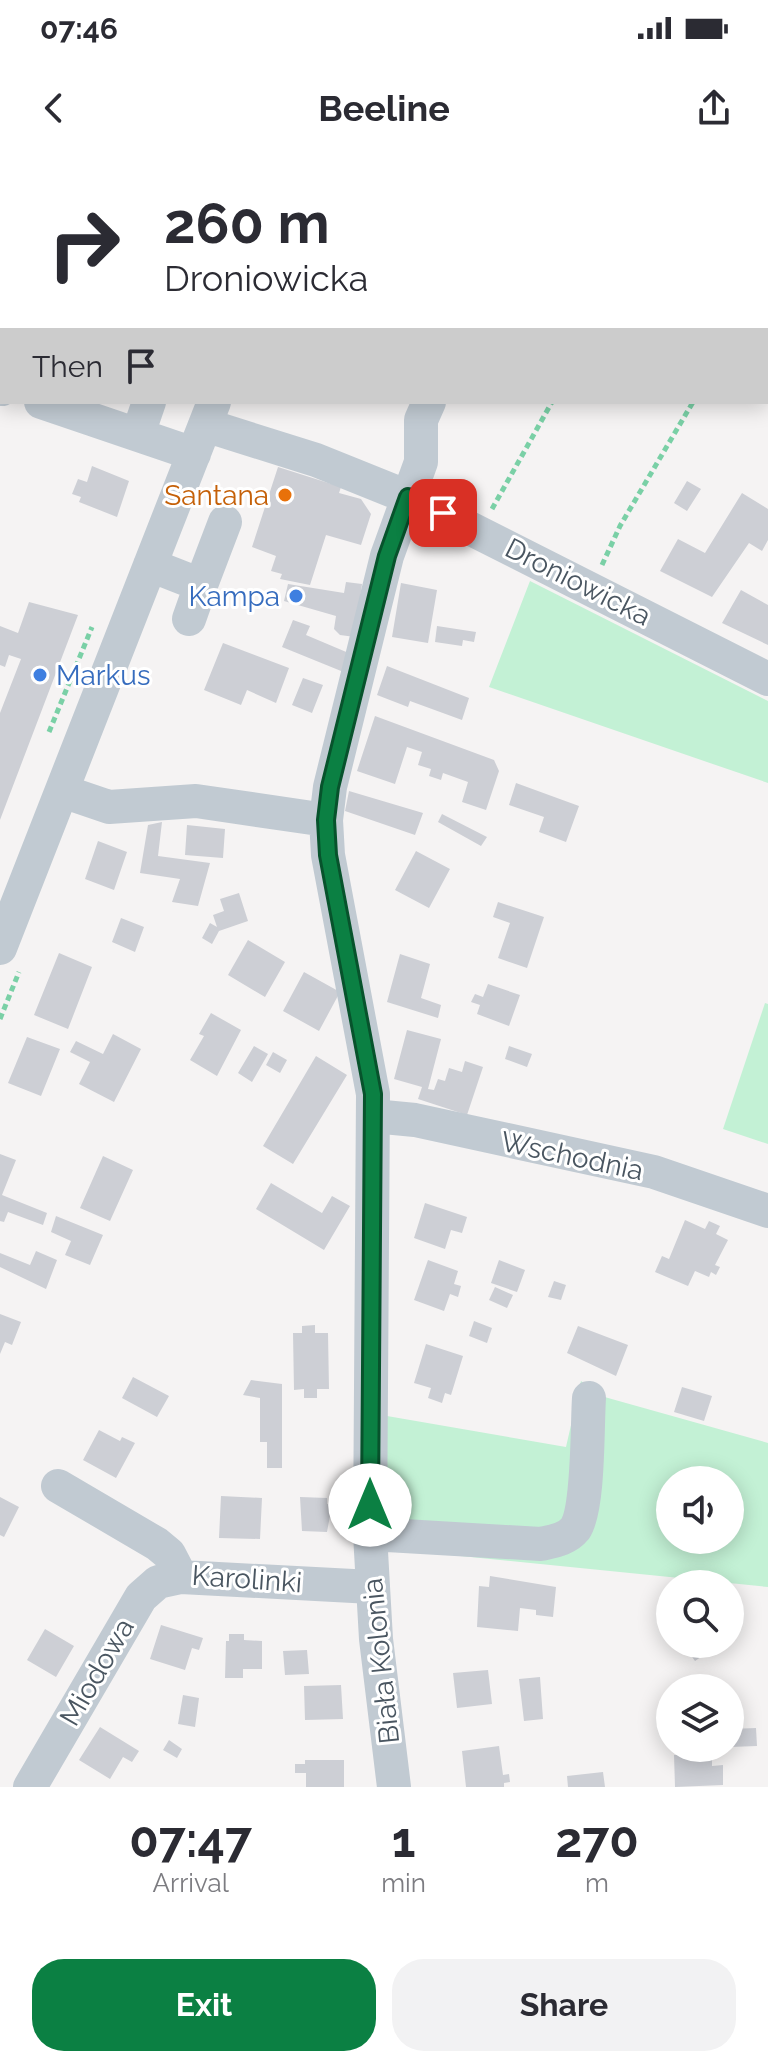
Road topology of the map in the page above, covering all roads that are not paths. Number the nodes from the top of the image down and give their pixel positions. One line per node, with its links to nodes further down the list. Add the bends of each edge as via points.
1 (47, 404): 5 (street, Droniowicka)
2 (148, 404): 5 (street)
3 (428, 404): 6 (street, Biała Kolonia, via 421,420 421,462)
4 (204, 427): 5 (street, Droniowicka); 6 (street, Droniowicka, via 316,460); 8 (street)
5 (138, 434)
6 (408, 497): 11 (street, Droniowicka); 13 (street, Biała Kolonia, via 387,556)
7 (225, 522): 9 (street)
8 (150, 565): 9 (street); 12 (street)
9 (201, 585): 10 (street)
10 (189, 619)
11 (768, 679)
12 (62, 791): 13 (street, via 109,807 196,801); 14 (street)
13 (326, 820): 15 (street, Biała Kolonia, via 328,855 369,1064)
14 (0, 948)
15 (373, 1116): 16 (street, Wschodnia, via 415,1120 654,1172); 19 (street, Biała Kolonia)
16 (768, 1211)
17 (589, 1398): 19 (street, via 582,1512 574,1530 560,1540 541,1544)
18 (58, 1486): 20 (street, Karolinki, via 157,1544)
19 (370, 1534): 21 (street, Biała Kolonia)
20 (181, 1577): 21 (street, Karolinki); 23 (street, Miodowa, via 158,1582 141,1597)
21 (372, 1587): 22 (street, Biała Kolonia)
22 (385, 1782)
23 (30, 1787)

